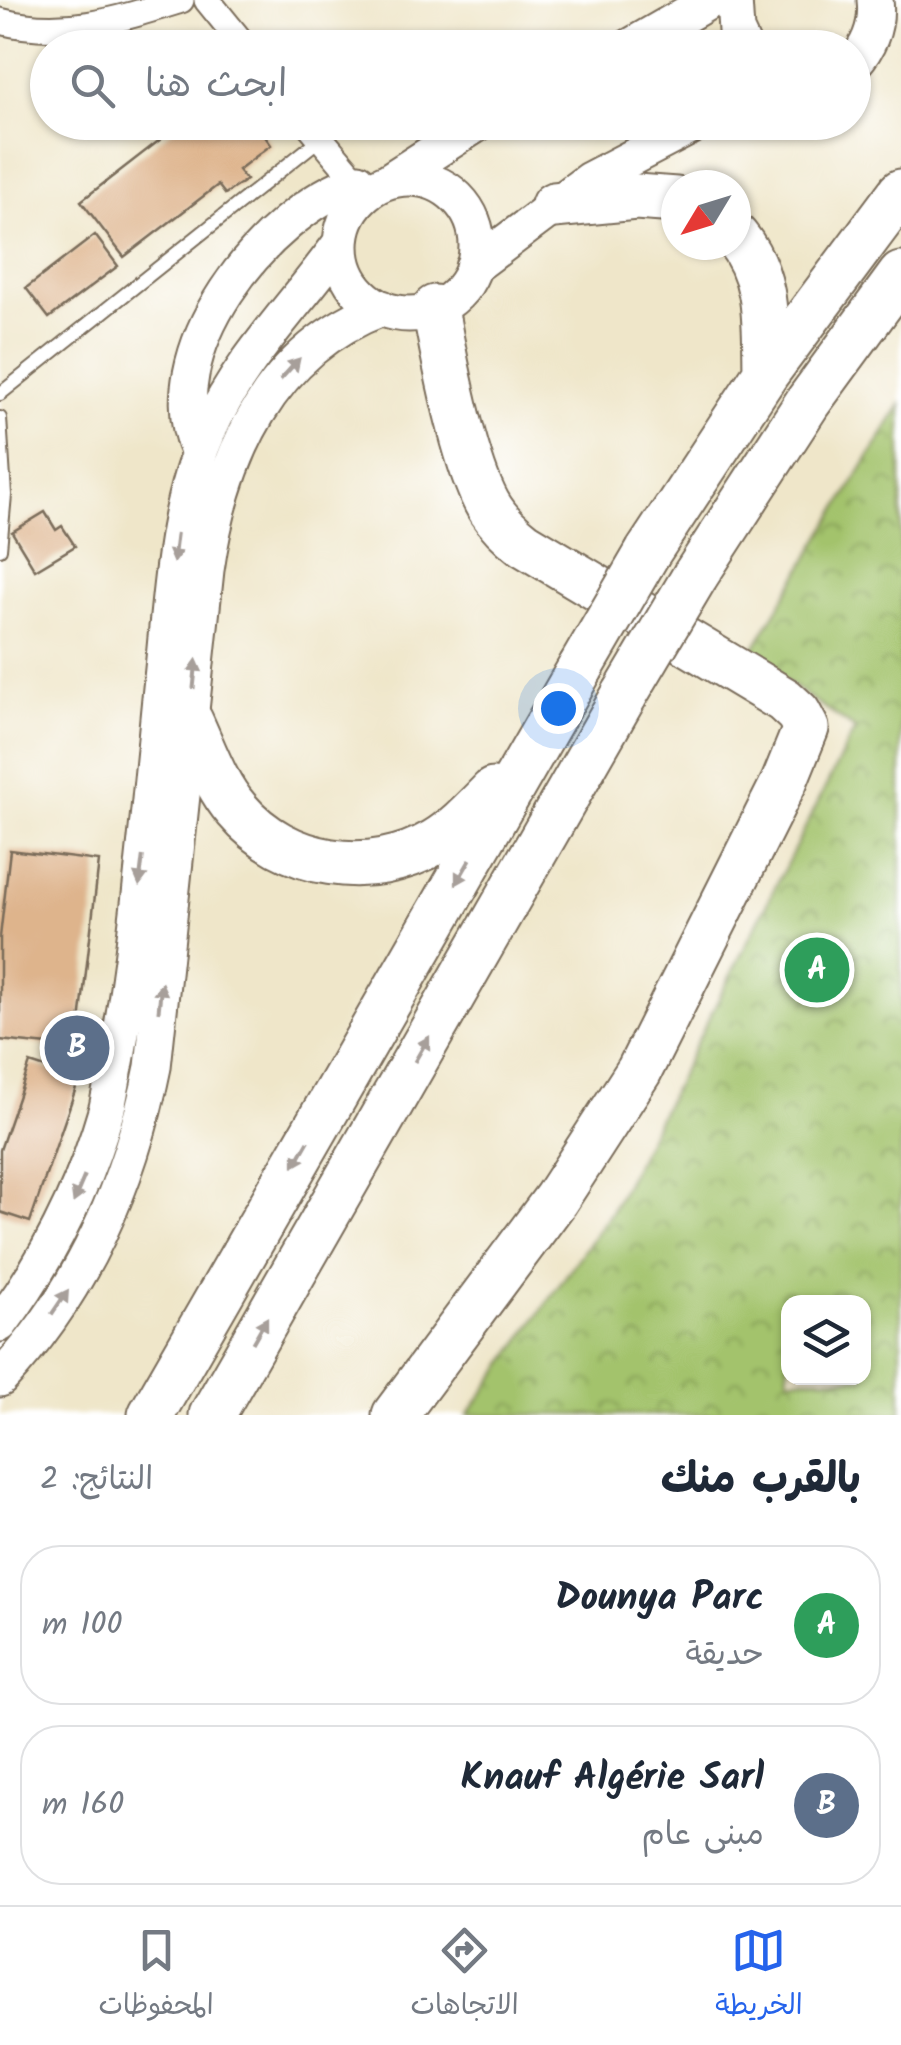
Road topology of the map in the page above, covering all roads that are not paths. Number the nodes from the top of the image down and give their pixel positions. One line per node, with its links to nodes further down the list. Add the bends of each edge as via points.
1 (181, 0): 6 (street, via 89,27)
2 (207, 0): 7 (street)
3 (711, 0): 8 (main road)
4 (734, 0): 9 (main road)
5 (883, 8): 10 (main road)
6 (0, 21)
7 (231, 30)
8 (659, 30)
9 (736, 30)
10 (871, 34)
11 (302, 140): 26 (lane)
12 (323, 140): 15 (street)
13 (448, 140): 15 (main road)
14 (664, 140): 18 (main road)
15 (371, 184): 19 (main road, via 348,214); 21 (main road, via 406,177 438,184 463,205 476,235); 28 (main road, via 328,193 288,223 246,264 215,310 187,395)
16 (901, 192): 25 (highway)
17 (661, 199): 18 (highway)
18 (554, 206): 21 (main road)
19 (340, 244): 23 (main road, via 348,276); 28 (main road, via 237,376)
20 (751, 259): 25 (highway, via 763,293)
21 (473, 268): 24 (main road, via 456,295)
22 (901, 275): 35 (highway, one-way to 22, bridge, via 695,576 808,402)
23 (382, 308): 24 (main road, via 412,314); 30 (main road, one-way to 23, via 211,538 240,446 301,357 342,325)
24 (435, 308): 36 (highway, via 479,485 507,530 784,700 806,728 686,982 613,1115)
25 (766, 373): 31 (highway, bridge, via 648,552)
26 (0, 394)
27 (0, 418): 29 (lane)
28 (199, 454): 32 (main road, one-way to 32, via 175,542 142,865 107,1108 67,1218)
29 (0, 549)
30 (190, 721): 31 (highway, via 213,774 245,818 289,850 342,864 395,859 435,842); 33 (main road, one-way to 30, via 83,1264 135,1142 152,1067)
31 (533, 750): 34 (highway, one-way to 34)
32 (0, 1324)
33 (0, 1378)
34 (152, 1415)
35 (212, 1415)
36 (395, 1415)

